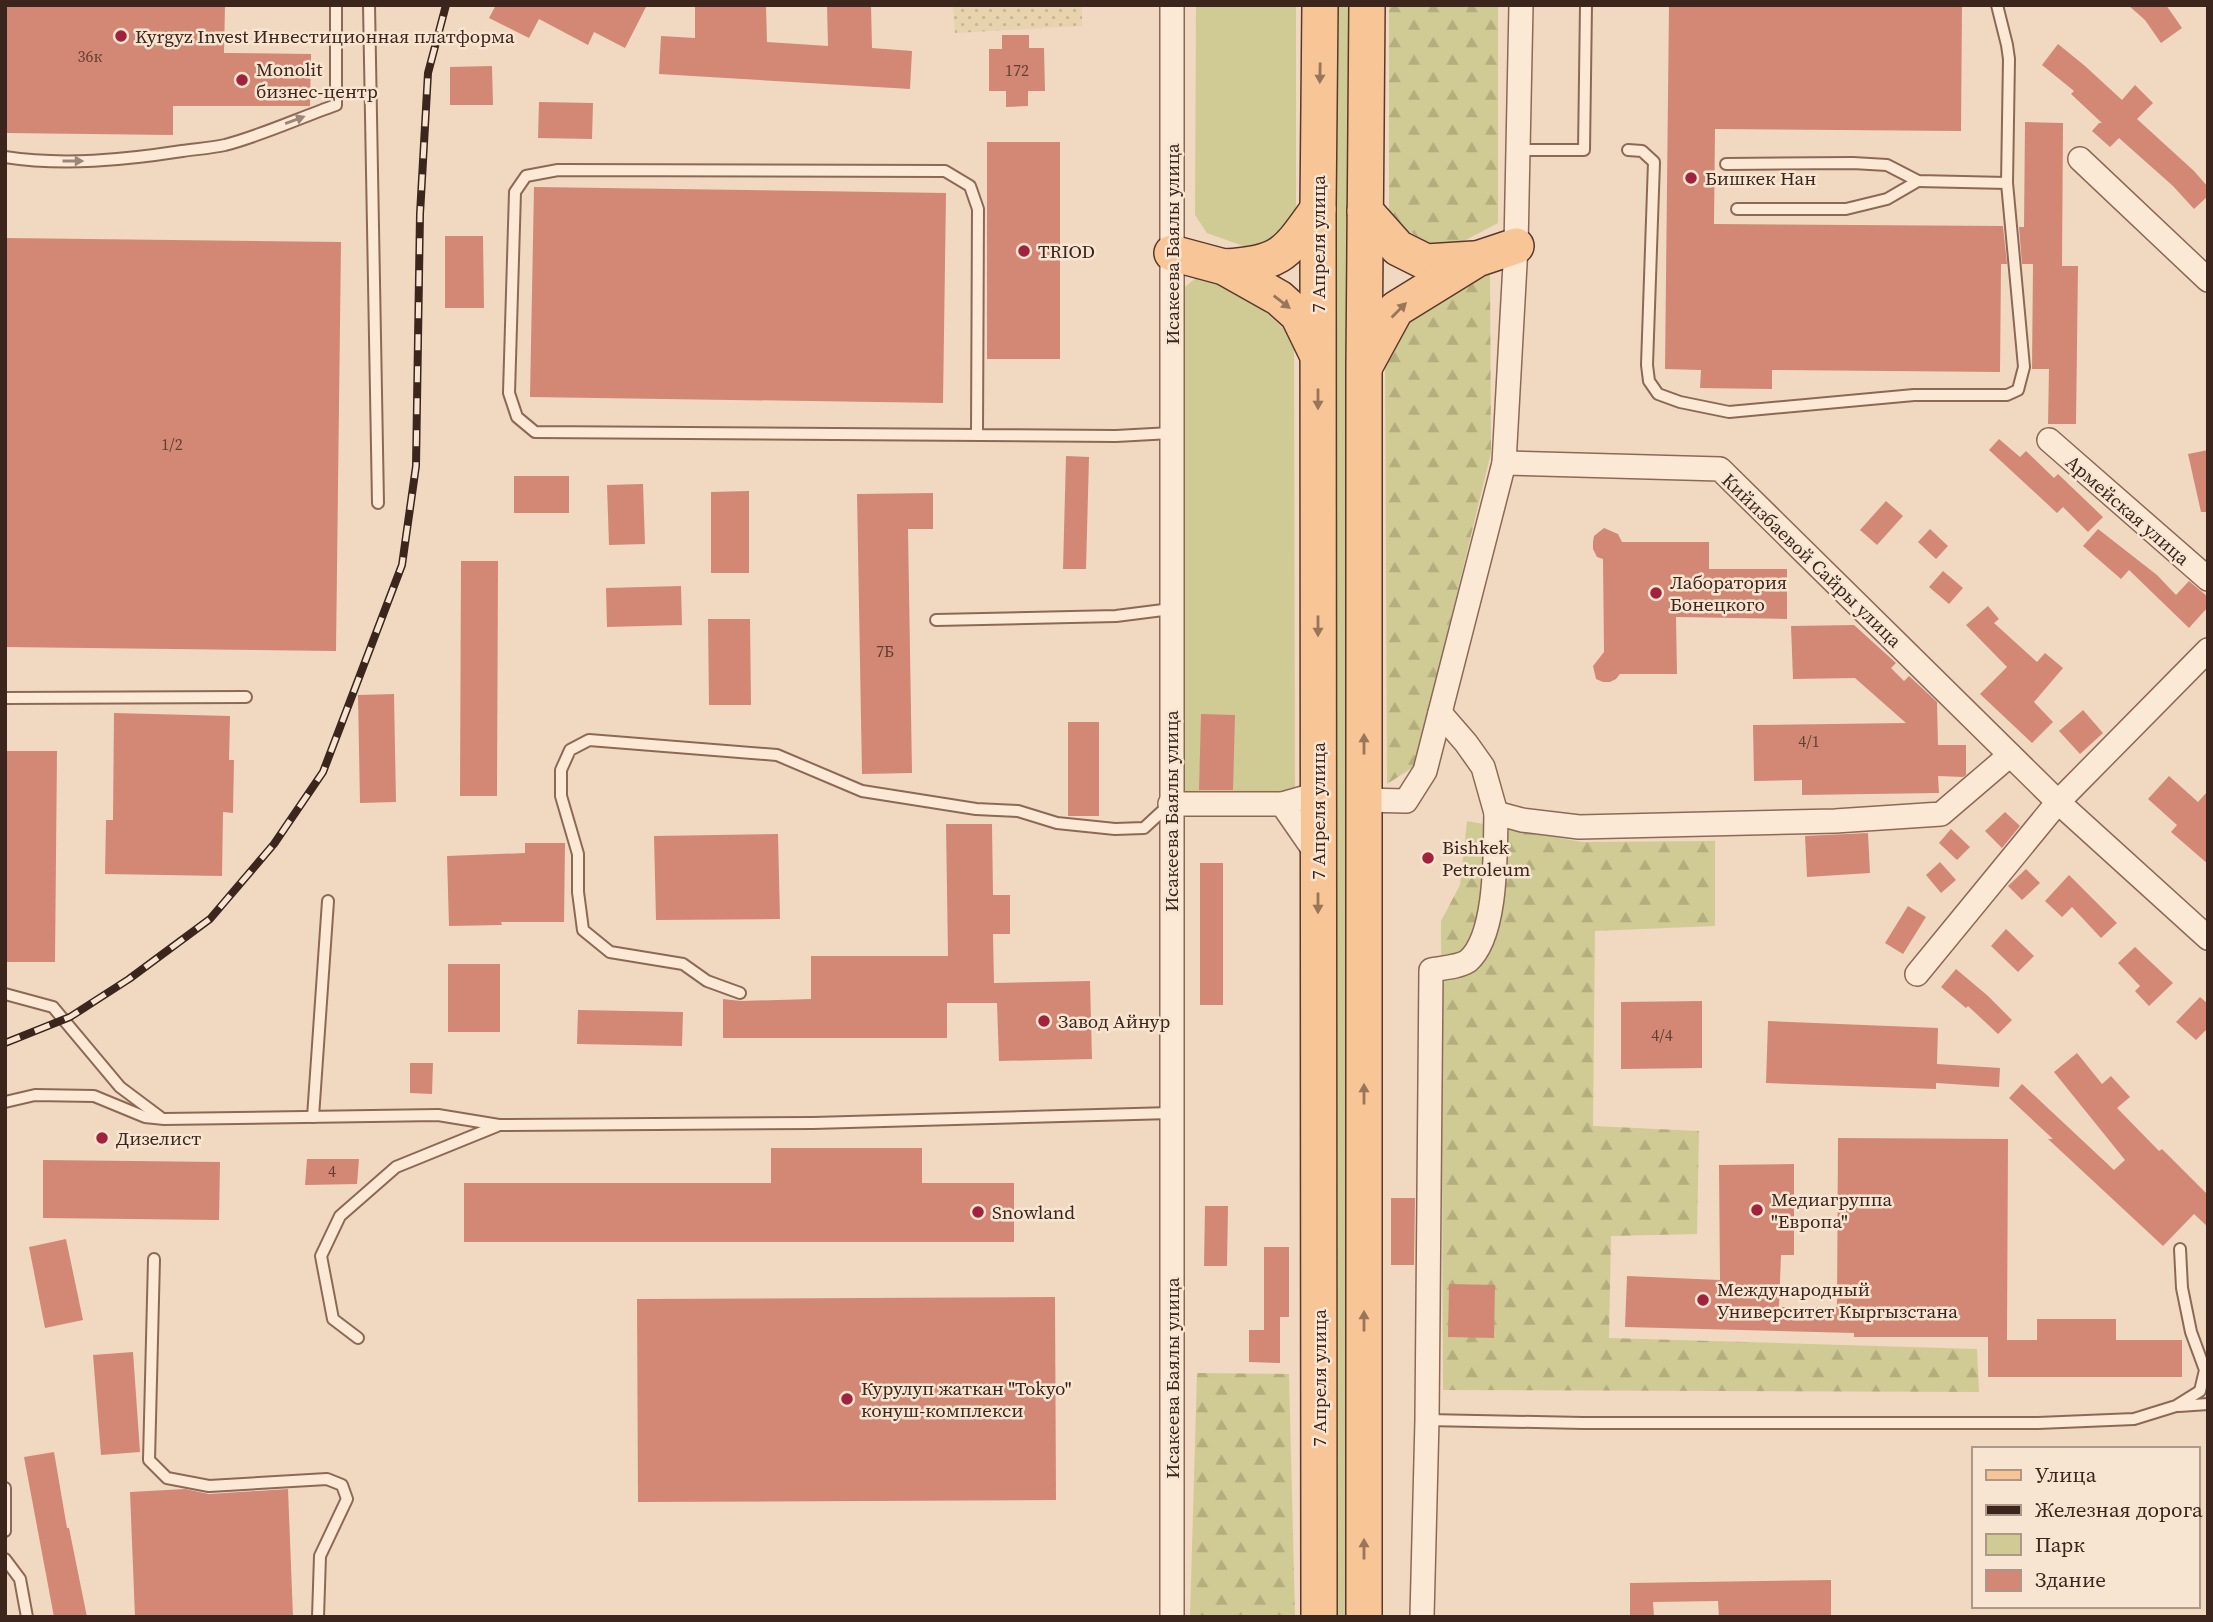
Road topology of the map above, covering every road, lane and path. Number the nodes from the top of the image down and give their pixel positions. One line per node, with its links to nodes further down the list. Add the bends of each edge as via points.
1 (337, 5): 11 (lane, one-way to 1, via 90,161 210,147 336,105)
2 (369, 5): 30 (lane)
3 (1172, 5): 20 (street, Исакеева Баялы улица)
4 (1320, 5): 16 (main road, 7 Апреля улица, one-way to 16)
5 (1367, 5): 18 (main road)
6 (1521, 5): 9 (street)
7 (1586, 5): 9 (lane, via 1590,150)
8 (1997, 5): 15 (lane, via 2009,60)
9 (1520, 150): 19 (street)
10 (1628, 150): 15 (lane, via 1643,151 1655,170 1649,381 1658,394 1729,412 1913,395 2007,395 2018,390 2024,367)
11 (5, 157)
12 (2080, 159): 23 (street)
13 (1726, 164): 14 (lane, via 1887,165)
14 (1918, 181): 15 (lane); 17 (lane, via 1887,199 1846,209)
15 (2007, 183)
16 (1318, 209): 22 (main road, via 1294,243 1276,258); 24 (main road, 7 Апреля улица)
17 (1737, 209)
18 (1365, 211): 21 (main road, via 1398,248 1426,262); 25 (main road)
19 (1516, 246): 21 (main road); 29 (street)
20 (1172, 253): 22 (main road); 26 (street, Исакеева Баялы улица)
21 (1477, 259): 25 (main road, one-way to 21, via 1396,309)
22 (1224, 267): 24 (main road, one-way to 24, via 1279,298 1298,315)
23 (2208, 280)
24 (1318, 357): 39 (main road, 7 Апреля улица, one-way to 39)
25 (1364, 367): 40 (main road, one-way to 25)
26 (1171, 433): 27 (lane); 32 (street, Исакеева Баялы улица)
27 (977, 435): 27 (lane, via 535,432 517,417 509,393 515,192 526,176 558,170 945,171 970,186 978,209)
28 (2049, 440): 31 (street, Армейская улица)
29 (1504, 463): 37 (street); 38 (street, Кийизбаевой Сайры улица, via 1720,470)
30 (379, 503)
31 (2208, 579)
32 (1171, 609): 33 (lane, via 1116,616); 42 (street, Исакеева Баялы улица)
33 (936, 620)
34 (2208, 650): 41 (street)
35 (246, 697): 36 (lane)
36 (5, 698)
37 (1440, 713): 40 (street, via 1425,771 1406,801); 44 (street, via 1483,768)
38 (2010, 755): 41 (street, Кийизбаевой Сайры улица); 44 (street, via 1941,814 1579,827)
39 (1317, 794): 43 (street); 45 (main road, 7 Апреля улица)
40 (1363, 800): 69 (main road, one-way to 40)
41 (2057, 802): 47 (street, Кийизбаевой Сайры улица); 48 (street)
42 (1170, 804): 43 (street); 49 (lane, via 1144,828 1115,829 862,791 777,755 589,740 570,750 561,770 561,796 578,854 583,930 610,952 683,964 706,981); 52 (street, Исакеева Баялы улица)
43 (1282, 804): 45 (street)
44 (1496, 813): 61 (street, via 1492,901 1481,945 1466,962 1431,970)
45 (1318, 856): 68 (main road, 7 Апреля улица, one-way to 68)
46 (328, 901): 53 (lane)
47 (2208, 938)
48 (1917, 974)
49 (740, 993)
50 (5, 994): 54 (lane, via 53,1007 120,1087)
51 (5, 1102): 54 (lane, via 35,1095 94,1096 145,1117)
52 (1171, 1113): 55 (lane, via 813,1123); 67 (street, Исакеева Баялы улица)
53 (313, 1117): 54 (lane); 55 (lane, via 438,1115)
54 (164, 1119)
55 (499, 1125): 58 (lane, via 396,1167 340,1216 321,1256 333,1319)
56 (2180, 1249): 60 (lane, via 2191,1332 2205,1370 2200,1391)
57 (154, 1259): 66 (lane, via 149,1460 167,1478 209,1486 327,1479 342,1485 347,1499 320,1556)
58 (358, 1338)
59 (2208, 1404): 60 (lane)
60 (2176, 1406): 61 (lane, via 2134,1419 2038,1423)
61 (1426, 1420): 70 (street)
62 (5, 1489): 63 (lane)
63 (5, 1531)
64 (5, 1559): 65 (lane, via 20,1579)
65 (27, 1617)
66 (318, 1617)
67 (1172, 1617)
68 (1319, 1617)
69 (1364, 1617)
70 (1422, 1617)

